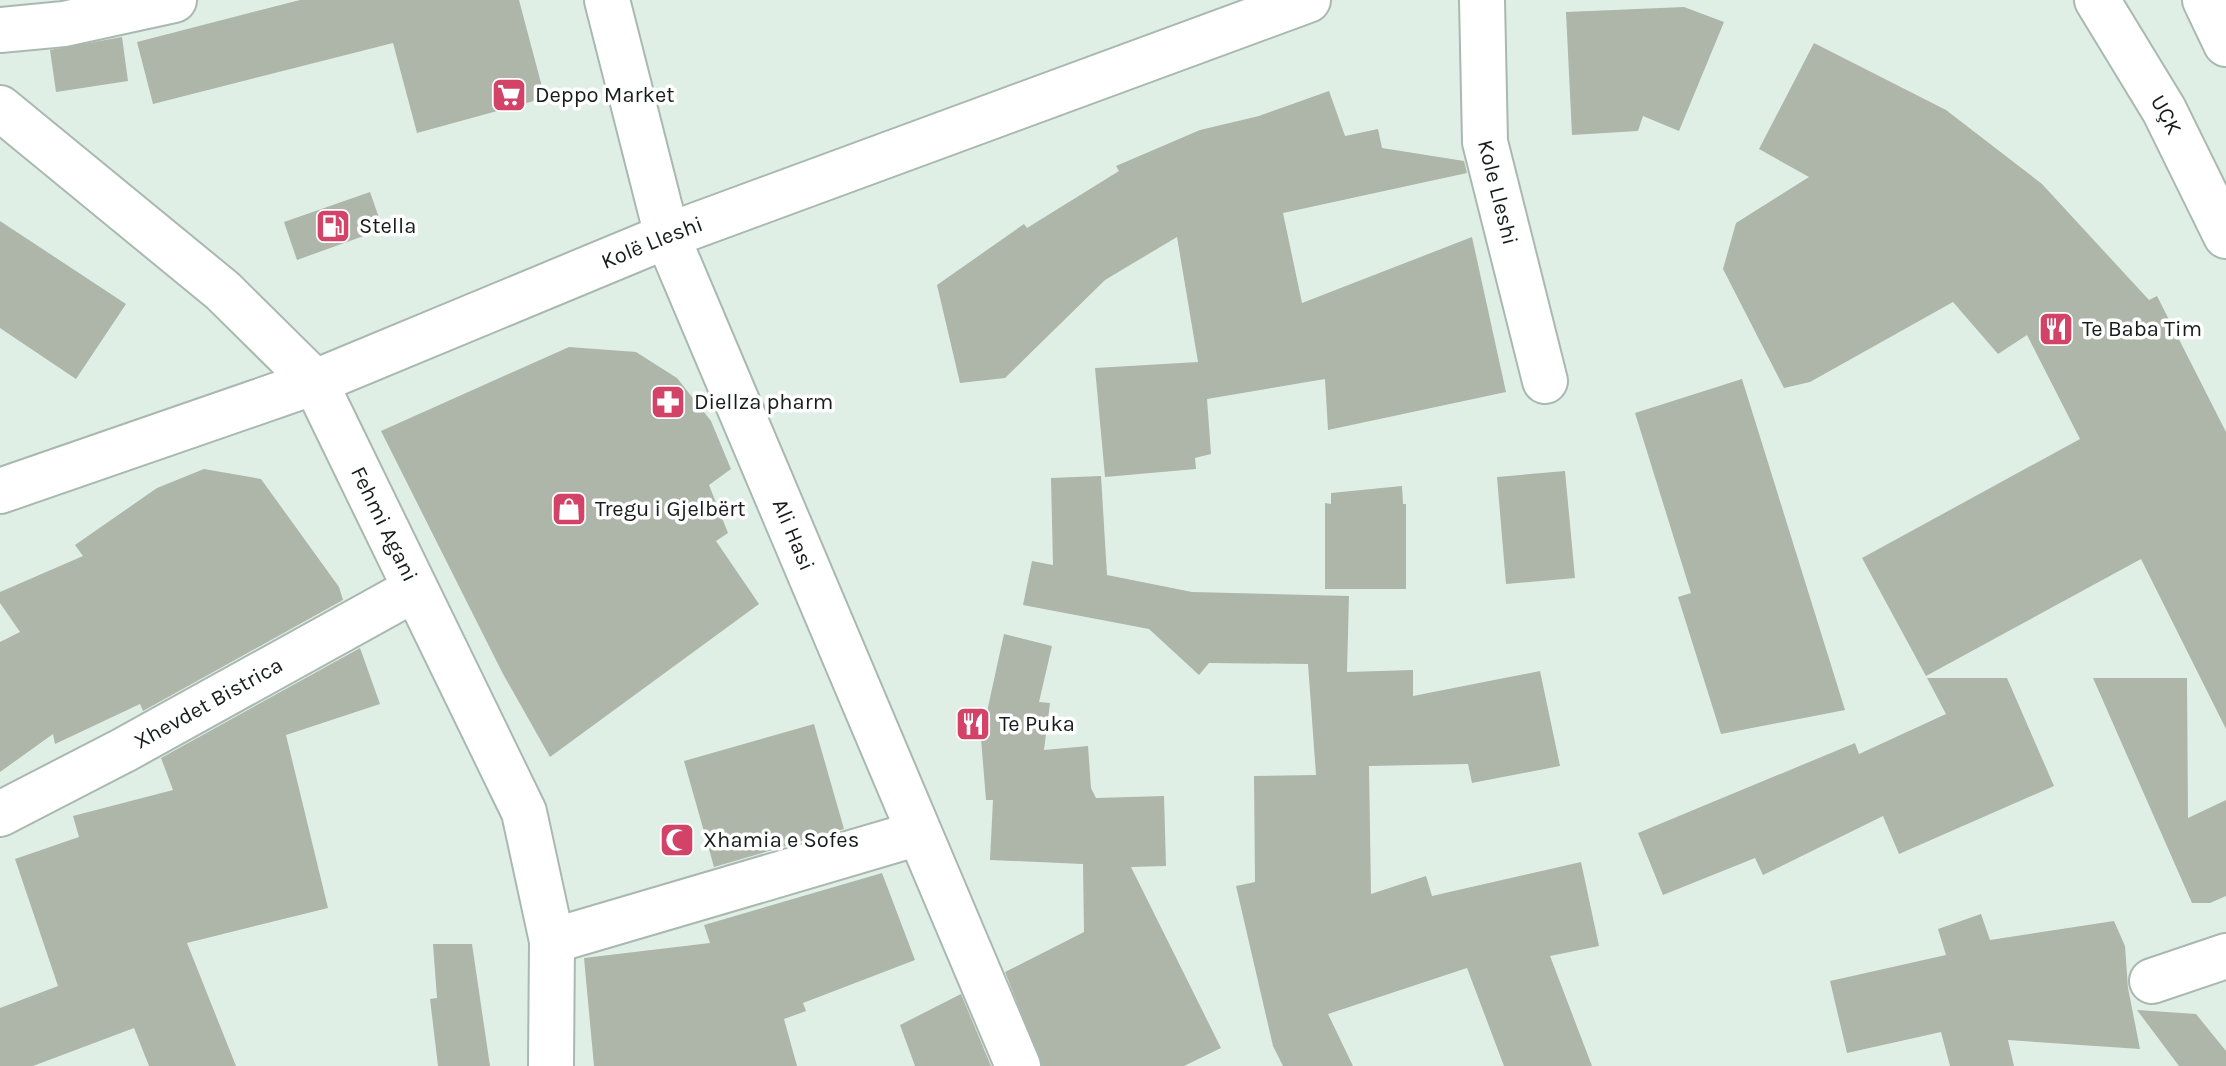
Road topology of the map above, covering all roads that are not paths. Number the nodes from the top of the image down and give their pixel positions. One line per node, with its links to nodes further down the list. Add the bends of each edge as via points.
1 (174, 0): 7 (street, via 64,24)
2 (607, 0): 10 (street, Ali Hasi)
3 (1308, 0): 10 (street, Kolë Lleshi)
4 (1482, 0): 12 (street, Kole Lleshi, via 1485,142)
5 (2097, 0): 11 (street, UÇK, via 2164,110)
6 (2205, 0): 8 (street)
7 (0, 30)
8 (2226, 44)
9 (0, 108): 13 (street, Fehmi Agani, via 223,291)
10 (667, 236): 13 (street, Kolë Lleshi); 17 (street, Ali Hasi)
11 (2226, 236)
12 (1545, 381)
13 (315, 382): 14 (street, Kolë Lleshi); 15 (street, Fehmi Agani)
14 (0, 491)
15 (415, 589): 16 (street, Xhevdet Bistrica); 18 (street, Fehmi Agani, via 524,812)
16 (0, 814)
17 (919, 833): 18 (street); 22 (street, Ali Hasi)
18 (552, 941): 21 (street, Fehmi Agani)
19 (2226, 956): 20 (street)
20 (2152, 981)
21 (551, 1066)
22 (1018, 1066)

